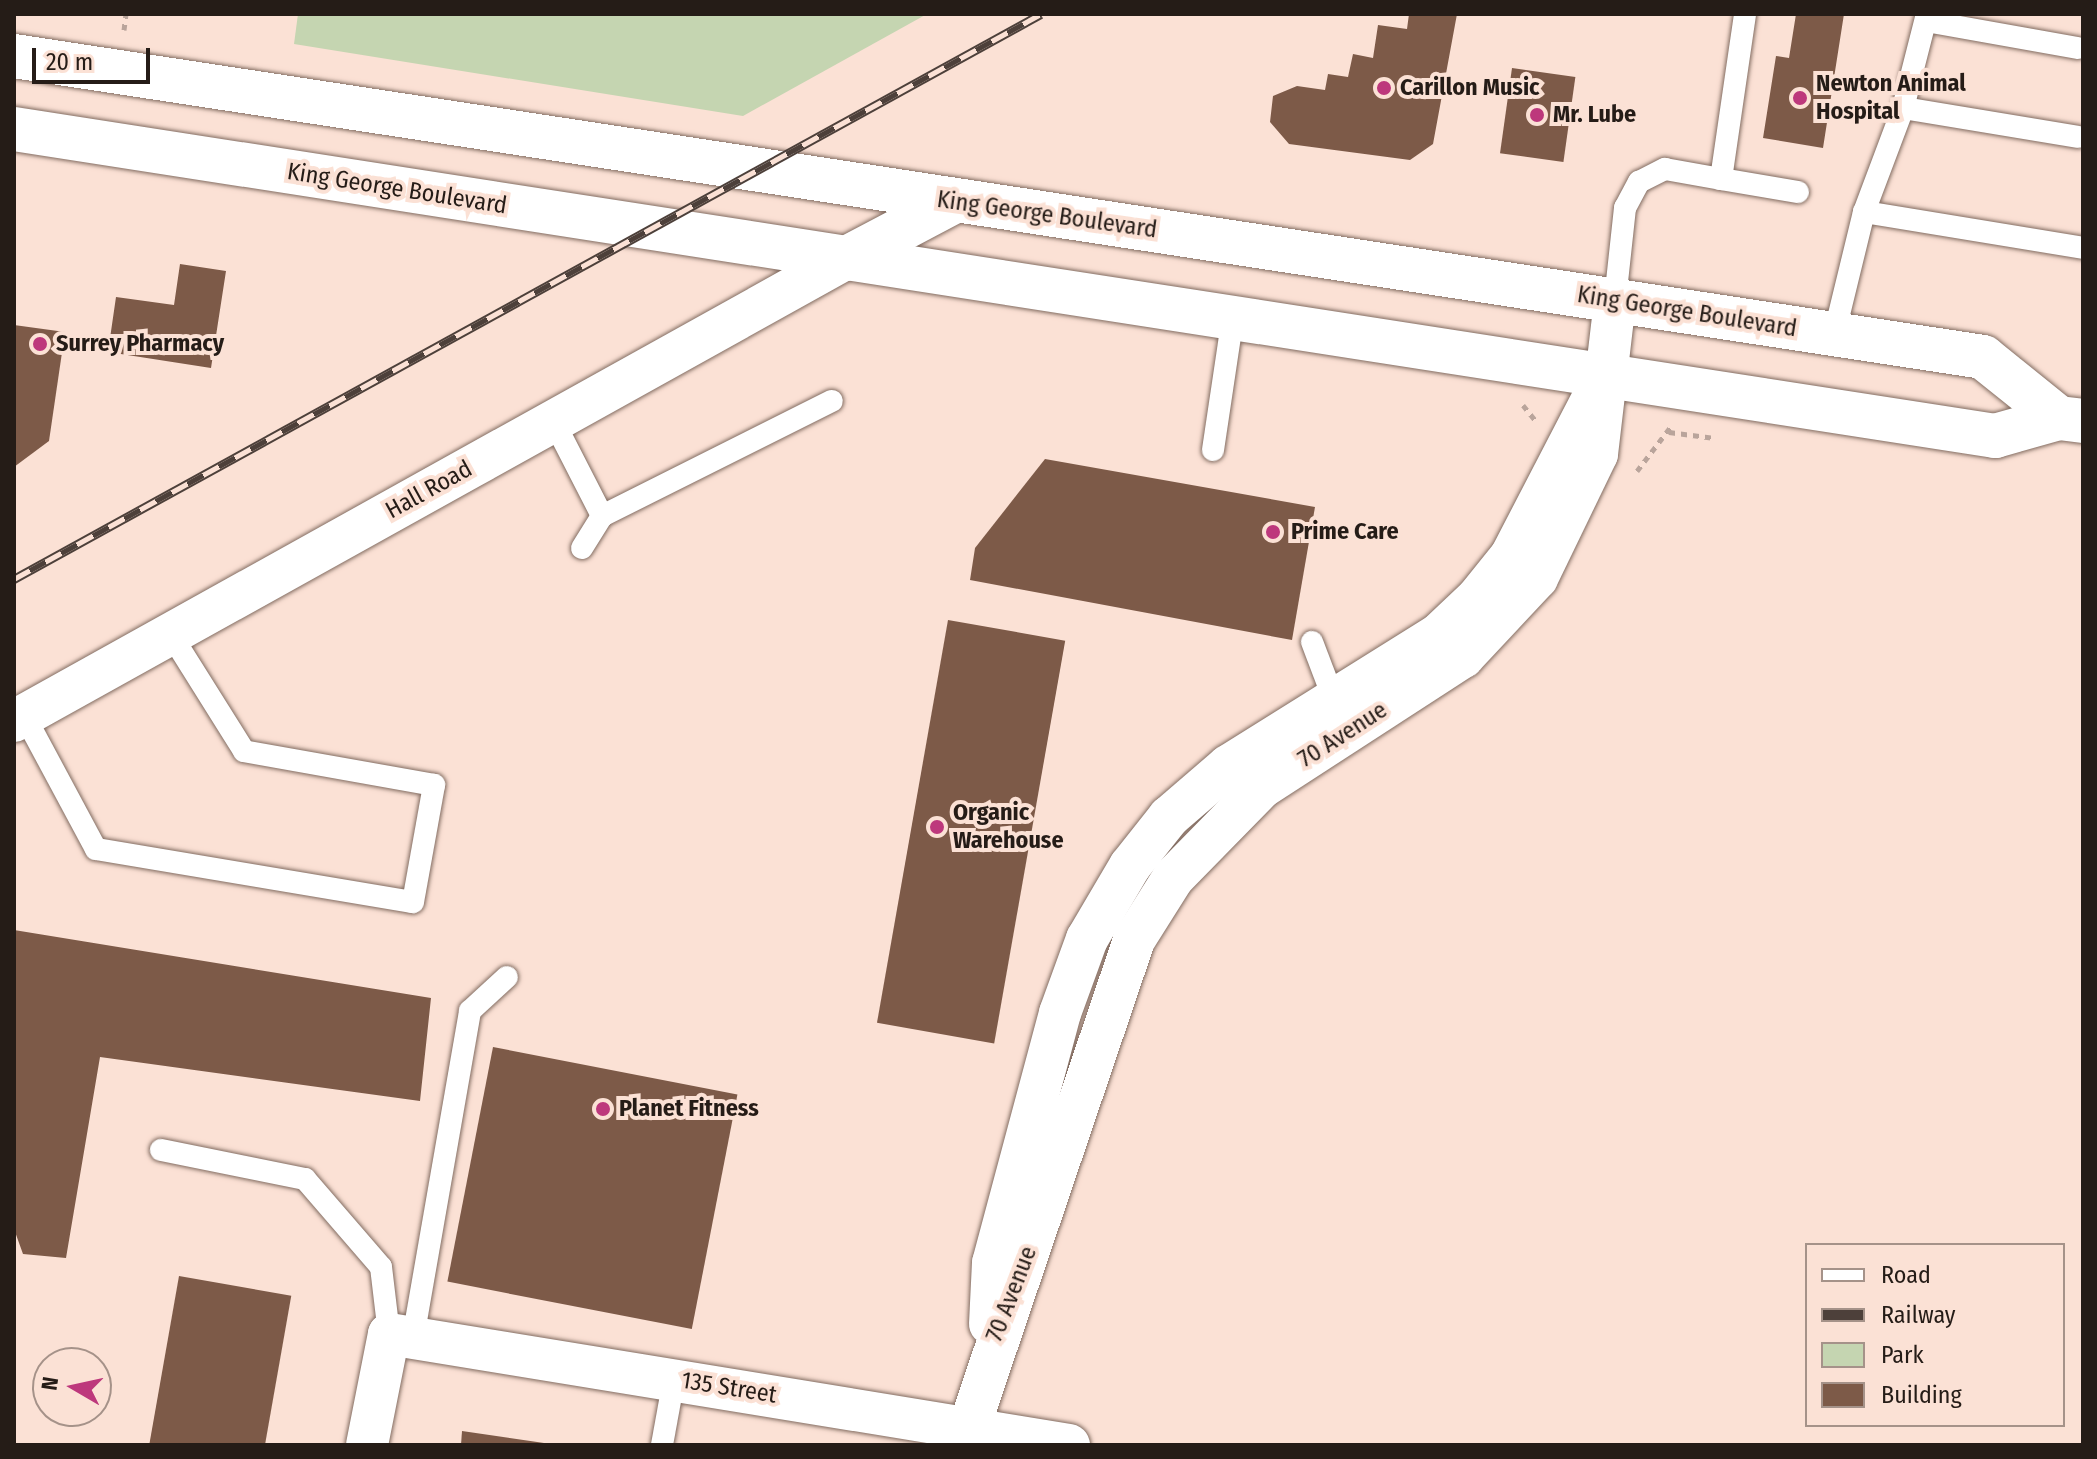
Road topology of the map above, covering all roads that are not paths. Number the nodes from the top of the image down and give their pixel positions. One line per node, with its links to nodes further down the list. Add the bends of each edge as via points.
1 (1745, 14): 8 (lane)
2 (1927, 18): 3 (lane); 5 (lane)
3 (2078, 48)
4 (14, 56): 10 (main road, King George Boulevard)
5 (1903, 108): 7 (lane); 11 (lane)
6 (14, 129): 13 (main road, King George Boulevard)
7 (2078, 137)
8 (1721, 179): 9 (lane); 14 (lane, via 1665,169 1639,182 1625,208)
9 (1798, 192)
10 (953, 202): 13 (main road); 14 (main road, King George Boulevard)
11 (1864, 212): 12 (lane); 16 (lane)
12 (2083, 248)
13 (845, 259): 15 (main road, King George Boulevard); 20 (street, Hall Road)
14 (1615, 300): 16 (main road, King George Boulevard); 17 (street, 70 Avenue)
15 (1233, 316): 17 (main road, King George Boulevard); 21 (lane)
16 (1834, 335): 19 (main road, King George Boulevard, via 1983,357)
17 (1607, 373): 19 (main road, King George Boulevard, via 1995,436); 26 (street, 70 Avenue, via 1561,448 1511,556 1478,597 1438,635); 31 (street, 70 Avenue, via 1591,474 1537,578 1463,657 1261,788 1173,878 1134,940)
18 (832, 401): 22 (lane)
19 (2071, 420)
20 (554, 422): 22 (lane); 24 (street, Hall Road)
21 (1213, 450)
22 (602, 516): 23 (lane)
23 (582, 548)
24 (170, 633): 27 (street, Hall Road); 27 (lane, via 244,751 434,785 413,902 96,849)
25 (1312, 642): 26 (lane)
26 (1334, 700): 31 (street, 70 Avenue, via 1228,766 1169,817 1087,939 1060,1013 993,1263)
27 (19, 718)
28 (507, 977): 30 (lane, via 470,1011)
29 (161, 1150): 30 (lane, via 305,1179 381,1267)
30 (401, 1336): 32 (street, 135 Street); 34 (street)
31 (988, 1357): 33 (street)
32 (674, 1379): 33 (street, 135 Street); 35 (lane)
33 (965, 1436): 36 (street, 135 Street)
34 (367, 1445)
35 (662, 1445)
36 (1069, 1445)

